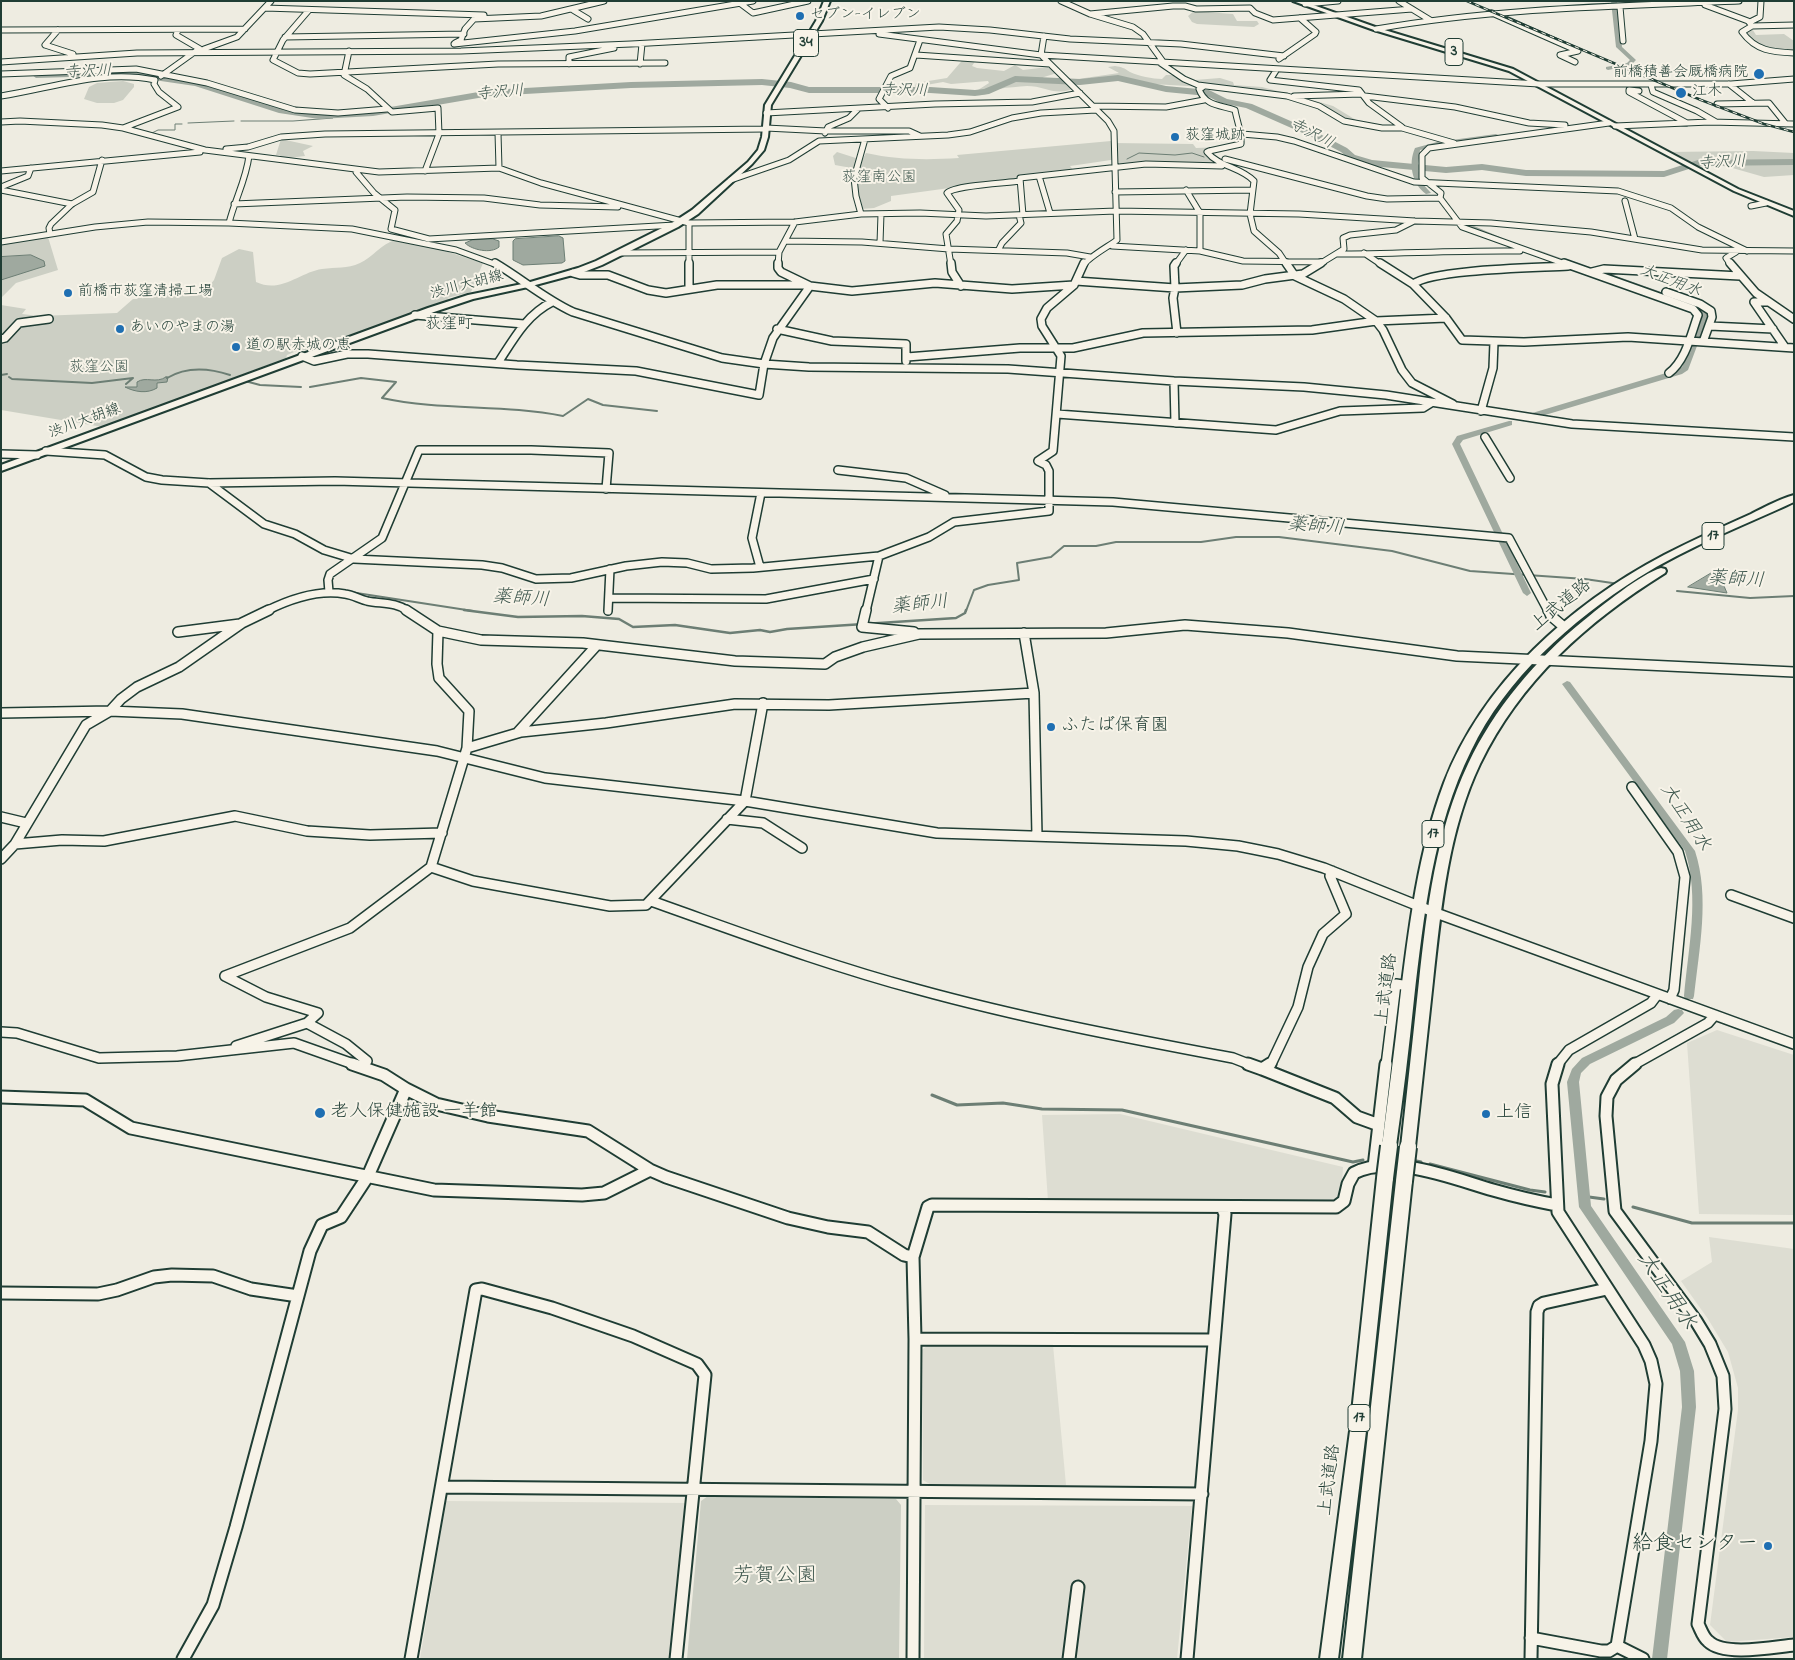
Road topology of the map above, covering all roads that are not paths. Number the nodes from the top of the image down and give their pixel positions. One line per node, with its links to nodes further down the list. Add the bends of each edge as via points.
1 (271, 1): 18 (street)
2 (604, 1): 21 (street)
3 (753, 1): 13 (street)
4 (808, 1): 13 (street, via 753,12)
5 (827, 1): 40 (main road, 渋川大胡線 / 34)
6 (1062, 1): 24 (street)
7 (1169, 1): 16 (street)
8 (1296, 1): 14 (main road, 3)
9 (1338, 1): 14 (street)
10 (1399, 1): 19 (street)
11 (1739, 1): 15 (street)
12 (1760, 1): 31 (street, via 1760,17)
13 (738, 2): 46 (street, via 575,31)
14 (1305, 4): 25 (main road, 3)
15 (1702, 4): 17 (street); 31 (street)
16 (1172, 6): 24 (street); 27 (street, via 1250,8 1273,20)
17 (1619, 7): 23 (street); 44 (street)
18 (265, 8): 20 (street); 33 (street)
19 (1412, 9): 25 (street); 30 (street)
20 (309, 10): 26 (street, via 484,14); 42 (street)
21 (574, 10): 26 (street, via 532,18); 29 (street)
22 (1302, 12): 28 (street)
23 (1490, 13): 30 (street); 60 (street, via 1578,50 1560,55)
24 (1090, 14): 45 (street, via 1132,27)
25 (1338, 16): 28 (street); 34 (main road, 3)
26 (484, 17): 39 (street, via 474,19)
27 (1300, 18): 28 (street); 57 (street, via 1316,32)
28 (1308, 18)
29 (588, 19)
30 (1430, 20): 34 (street)
31 (1751, 24): 32 (street); 53 (street, via 1742,32 1749,43 1770,52)
32 (1794, 25)
33 (245, 29): 37 (street); 51 (street, via 229,40)
34 (1376, 29): 71 (main road, 3, via 1499,66)
35 (1, 30): 36 (street)
36 (58, 30): 37 (street); 55 (street, via 46,47 65,53)
37 (178, 30): 51 (street, via 176,35)
38 (862, 31): 40 (street); 41 (street, via 939,27); 43 (street)
39 (464, 34): 42 (street); 46 (street)
40 (812, 34): 48 (street); 88 (main road, 渋川大胡線 / 34)
41 (1044, 36): 45 (street); 56 (street)
42 (285, 38): 52 (street)
43 (920, 40): 54 (street); 56 (street)
44 (1623, 41)
45 (1148, 42): 57 (street); 59 (street)
46 (454, 44): 50 (street)
47 (633, 44): 48 (street); 50 (street); 62 (street, via 569,57)
48 (642, 44): 63 (street)
49 (349, 50): 50 (street); 52 (street); 67 (street)
50 (439, 50): 65 (street)
51 (198, 51): 52 (street); 55 (street); 69 (street)
52 (275, 52): 67 (street, via 273,60 298,73)
53 (1794, 53)
54 (916, 54): 64 (street); 84 (street, via 910,68 891,76 879,99)
55 (93, 55): 58 (street)
56 (1041, 55): 59 (street); 64 (street)
57 (1284, 56): 66 (street, via 1278,60)
58 (1, 62)
59 (1161, 62): 66 (street); 73 (street, via 1182,78)
60 (1575, 62)
61 (665, 63): 63 (street)
62 (569, 64): 63 (street); 65 (street)
63 (640, 64)
64 (1050, 64): 76 (street)
65 (439, 67): 67 (street)
66 (1278, 69): 71 (street); 77 (street, via 1270,80 1348,88 1360,90)
67 (344, 73): 87 (street)
68 (1, 74): 69 (street, via 128,69)
69 (159, 77): 78 (street, via 116,76); 87 (street, via 207,83 295,110 338,113); 96 (street, via 154,84 157,92 178,107)
70 (1794, 79): 72 (street)
71 (1542, 84): 74 (street); 91 (main road, 3)
72 (1729, 84): 74 (street); 82 (street)
73 (1203, 87): 79 (street, via 1212,85); 80 (street, via 1199,89)
74 (1653, 90): 75 (street); 92 (street); 93 (street, via 1629,92)
75 (1671, 91)
76 (1080, 93): 81 (street); 85 (street)
77 (1364, 95): 79 (street); 91 (street, via 1455,107 1529,123); 97 (street, via 1369,103)
78 (1, 96)
79 (1287, 96): 97 (street, via 1319,106 1344,121)
80 (1204, 100): 85 (street, via 1166,107); 102 (street, via 1235,110)
81 (1020, 103): 84 (street); 89 (street)
82 (1753, 103): 83 (street); 94 (street, via 1769,103)
83 (1717, 104)
84 (888, 108): 86 (street)
85 (1095, 108): 89 (street); 114 (street, via 1114,131)
86 (858, 109): 88 (street); 99 (street)
87 (389, 110): 101 (street, via 438,108)
88 (766, 113): 98 (main road, 渋川大胡線 / 34)
89 (1029, 115): 103 (street, via 970,132)
90 (1, 122): 96 (street)
91 (1608, 122): 93 (street); 106 (street); 141 (main road, 3, via 1757,200)
92 (1716, 122): 93 (street); 94 (street)
93 (1687, 123)
94 (1786, 124): 95 (street)
95 (1794, 124)
96 (123, 128): 107 (street)
97 (1402, 128): 106 (street)
98 (766, 129): 99 (street); 100 (street); 122 (main road, 渋川大胡線 / 34, via 758,154)
99 (826, 131): 103 (street, via 908,131); 105 (street)
100 (498, 133): 101 (street); 113 (street)
101 (440, 134): 108 (street, via 281,137 248,147); 119 (street)
102 (1242, 134): 109 (street, via 1241,144); 124 (street, via 1294,141)
103 (922, 136): 104 (street)
104 (865, 139): 105 (street); 138 (street, via 853,180)
105 (819, 141): 122 (street, via 789,160)
106 (1453, 143): 116 (street, via 1427,150 1422,155)
107 (205, 150): 108 (street); 111 (street)
108 (213, 151): 110 (street)
109 (1209, 151): 115 (street, via 1210,157); 130 (street, via 1226,159 1367,196)
110 (249, 156): 118 (street); 133 (street, via 247,175)
111 (102, 160): 112 (street); 132 (street, via 93,192)
112 (30, 168): 117 (street); 125 (street, via 28,176)
113 (499, 168): 119 (street); 121 (street)
114 (1115, 168): 115 (street, via 1170,163); 120 (street); 128 (street)
115 (1234, 168): 127 (street, via 1251,177 1254,181)
116 (1422, 169): 124 (street)
117 (1, 170)
118 (357, 170): 119 (street, via 386,173); 129 (street, via 360,179)
119 (425, 171)
120 (1039, 176): 123 (street, via 1020,178); 136 (street)
121 (534, 180): 134 (street)
122 (731, 180): 148 (main road, 渋川大胡線 / 34)
123 (1020, 181): 142 (street, via 950,190 947,193 959,208); 143 (street)
124 (1425, 183): 130 (street, via 1441,193); 163 (street, via 1618,191 1659,202 1698,227)
125 (1, 188): 132 (street)
126 (1186, 190): 127 (street); 128 (street); 137 (street)
127 (1252, 190): 140 (street)
128 (1115, 192): 135 (street)
129 (378, 198): 133 (street); 134 (street, via 484,198 550,206); 151 (street, via 395,210 391,229)
130 (1440, 198): 146 (street)
131 (1625, 201): 152 (street)
132 (72, 204): 150 (street, via 50,224)
133 (234, 204): 147 (street)
134 (628, 206): 148 (street)
135 (1116, 211): 136 (street); 137 (street); 156 (street, via 1117,240)
136 (1050, 213): 143 (street)
137 (1200, 213): 140 (street); 160 (street)
138 (861, 214): 139 (street); 145 (street)
139 (881, 214): 142 (street); 155 (street, via 878,223)
140 (1250, 214): 144 (street); 171 (street, via 1254,231)
141 (1794, 214)
142 (959, 215): 143 (street); 157 (street, via 954,227 946,234)
143 (1021, 215): 158 (street, via 1021,223)
144 (1414, 221): 146 (street); 169 (street, via 1396,230 1350,235 1343,238 1344,249)
145 (794, 222): 148 (street); 153 (street)
146 (1458, 222): 149 (street); 161 (street, via 1473,232)
147 (229, 223): 150 (street, via 148,222); 151 (street, via 352,229)
148 (682, 223): 151 (street); 166 (main road, 渋川大胡線 / 34); 167 (street)
149 (1478, 223): 152 (street, via 1591,232); 174 (street, via 1490,232)
150 (50, 234): 154 (street)
151 (417, 239): 179 (street, via 492,262)
152 (1635, 239): 162 (street, via 1693,249)
153 (785, 241): 155 (street); 165 (street)
154 (1, 242)
155 (880, 243): 157 (street)
156 (1112, 246): 159 (street); 170 (street)
157 (949, 249): 158 (street); 182 (street, via 952,272)
158 (999, 250): 170 (street)
159 (1186, 250): 160 (street); 183 (street, via 1174,266)
160 (1200, 251): 171 (street, via 1243,261)
161 (1527, 251): 168 (street); 173 (street)
162 (1736, 251): 163 (street); 177 (street, via 1726,258)
163 (1748, 251): 164 (street)
164 (1794, 251)
165 (779, 252): 167 (street); 181 (street, via 778,268 781,272)
166 (620, 253): 167 (street); 175 (main road, 渋川大胡線 / 34)
167 (689, 253): 184 (street)
168 (1364, 253): 169 (street); 180 (street)
169 (1336, 254): 172 (street)
170 (1090, 257): 178 (street)
171 (1285, 262): 172 (street); 176 (street)
172 (1325, 262): 176 (street)
173 (1570, 265): 174 (street); 180 (street, via 1470,272 1420,279)
174 (1595, 271): 177 (street); 193 (street, via 1704,305 1712,313); 198 (street, via 1693,309 1698,315)
175 (573, 273): 179 (main road, 渋川大胡線 / 34); 184 (street, via 608,275 657,292)
176 (1295, 276): 183 (street, via 1242,285); 191 (street, via 1344,299)
177 (1740, 276): 186 (street, via 1750,289)
178 (1075, 283): 182 (street, via 1012,289); 183 (street); 202 (street, via 1047,308 1041,319 1042,326)
179 (528, 284): 185 (street); 187 (main road, 渋川大胡線 / 34, via 471,297)
180 (1413, 284): 188 (street)
181 (807, 285): 182 (street, via 852,290 935,284); 184 (street, via 717,285); 194 (street)
182 (961, 286)
183 (1175, 288): 196 (street)
184 (689, 289)
185 (552, 302): 192 (street); 207 (street, via 573,312 697,351)
186 (1768, 302): 190 (street); 195 (street, via 1754,302)
187 (416, 315): 192 (street); 204 (main road, 渋川大胡線 / 34)
188 (1446, 318): 191 (street); 200 (street, via 1462,340)
189 (49, 319): 197 (street, via 19,323)
190 (1794, 319)
191 (1376, 321): 196 (street, via 1312,330); 213 (street, via 1412,383)
192 (524, 324): 206 (street)
193 (1710, 326): 195 (street); 199 (street)
194 (777, 329): 205 (street, via 832,341 906,344); 207 (street)
195 (1773, 329): 201 (street)
196 (1177, 333): 202 (street, via 1128,335 1073,348)
197 (1, 339)
198 (1690, 340): 199 (street); 200 (street, via 1628,337); 210 (street, via 1677,367)
199 (1701, 341): 201 (street)
200 (1494, 342): 214 (street, via 1492,368)
201 (1786, 347): 203 (street)
202 (1057, 348): 205 (street); 209 (street, via 1061,356)
203 (1794, 348)
204 (302, 356): 206 (street, via 314,361 348,354 368,354); 219 (main road, 渋川大胡線 / 34)
205 (907, 357): 208 (street)
206 (498, 363): 207 (street, via 636,371 759,395)
207 (764, 364): 208 (street)
208 (903, 368): 209 (street)
209 (1061, 372): 211 (street); 215 (street)
210 (1669, 373)
211 (1174, 381): 212 (street, via 1304,387); 216 (street)
212 (1431, 403): 213 (street); 216 (street, via 1424,408 1334,412 1276,430)
213 (1454, 406): 214 (street)
214 (1481, 411): 218 (street, via 1595,427)
215 (1057, 414): 216 (street); 231 (street, via 1053,451 1038,461 1049,471)
216 (1175, 423)
217 (1485, 437): 224 (street)
218 (1794, 437)
219 (46, 451): 221 (main road, 渋川大胡線 / 34); 225 (street, via 105,455 146,477)
220 (1, 454): 221 (street)
221 (37, 455): 222 (main road, 渋川大胡線 / 34)
222 (1, 468)
223 (838, 470): 229 (street, via 906,478)
224 (1510, 478)
225 (209, 483): 226 (street); 235 (street, via 264,524)
226 (404, 483): 227 (street); 227 (street, via 419,450 609,452); 235 (street, via 382,538)
227 (606, 489): 228 (street)
228 (761, 493): 229 (street); 236 (street, via 752,538)
229 (950, 497): 231 (street)
230 (1794, 498): 243 (highway, 上武道路 / 17, via 1617,587)
231 (1050, 500): 233 (street, via 1113,502); 234 (street, via 1049,511 954,522 929,537)
232 (1794, 506): 250 (highway, 上武道路 / 17, via 1709,545 1631,590 1584,623)
233 (1505, 537): 243 (street, via 1509,538 1551,616)
234 (879, 556): 236 (street); 238 (street)
235 (354, 559): 237 (street, via 482,565 536,579 571,578); 239 (street, via 330,574)
236 (760, 567): 237 (street, via 711,569 687,563 662,562)
237 (610, 569): 240 (street)
238 (874, 579): 240 (street, via 766,599); 247 (street, via 862,628 910,630)
239 (329, 592): 242 (street, via 288,600); 244 (street, via 401,606)
240 (609, 598): 241 (street)
241 (608, 611)
242 (242, 624): 245 (street); 254 (street, via 179,667 137,687)
243 (1564, 627): 249 (highway, 上武道路 / 17)
244 (438, 631): 248 (street, via 481,640); 257 (street, via 439,678 469,711)
245 (178, 632)
246 (1024, 633): 247 (street); 249 (street, via 1116,632 1185,625 1288,632 1457,656); 252 (street)
247 (919, 634): 248 (street, via 863,647 824,664 735,661)
248 (597, 645): 256 (street)
249 (1530, 660): 250 (street); 273 (highway, 上武道路 / 17, via 1483,719 1445,794 1430,846)
250 (1547, 660): 251 (street); 274 (highway, 上武道路 / 17, via 1500,719 1474,766 1450,831)
251 (1794, 672)
252 (1034, 693): 253 (street, via 829,705); 265 (street)
253 (764, 703): 256 (street, via 706,707 606,724); 260 (street)
254 (110, 711): 255 (street); 258 (street, via 182,714 402,745); 263 (street, via 86,725)
255 (1, 713)
256 (518, 733): 257 (street)
257 (467, 748): 258 (street)
258 (463, 758): 260 (street, via 571,782); 264 (street)
259 (1632, 787): 278 (street, via 1678,852 1685,877 1674,990)
260 (745, 800): 262 (street); 265 (street, via 913,830)
261 (1, 817): 263 (street)
262 (727, 819): 267 (street, via 764,823); 272 (street)
263 (26, 823): 266 (street)
264 (442, 833): 266 (street, via 370,835 307,831 235,816 104,841); 269 (street)
265 (1037, 836): 270 (street, via 1219,843 1295,858)
266 (16, 844): 268 (street)
267 (802, 848)
268 (1, 859)
269 (431, 867): 272 (street, via 473,880 610,906 646,905); 280 (street, via 350,928 225,976 266,996 318,1012)
270 (1332, 871): 273 (street); 285 (street, via 1330,876 1346,914 1323,934 1308,967 1298,1007 1272,1062)
271 (1731, 895): 275 (street)
272 (651, 901): 285 (street, via 840,966 950,999 1233,1058)
273 (1419, 906): 274 (street); 276 (highway, 上武道路 / 17)
274 (1433, 912): 277 (street); 315 (highway, 上武道路 / 17, bridge)
275 (1794, 918)
276 (1409, 986): 288 (street, via 1396,984); 290 (highway, 上武道路 / 17, bridge, via 1389,1146)
277 (1657, 995): 278 (street); 292 (street, via 1651,1003 1569,1050 1553,1074)
278 (1670, 999): 279 (street)
279 (1714, 1016): 282 (street); 306 (street, via 1708,1023 1631,1066 1616,1080 1607,1097 1616,1211 1696,1321 1723,1376 1725,1409 1698,1624 1700,1633 1715,1646 1726,1650)
280 (307, 1023): 283 (street); 284 (street, via 346,1044 367,1061)
281 (1, 1032): 283 (street, via 99,1058)
282 (1794, 1044)
283 (212, 1052): 284 (street, via 294,1043)
284 (362, 1066): 286 (street)
285 (1262, 1069): 288 (street, via 1335,1098 1346,1104 1360,1120)
286 (406, 1089): 289 (street, via 436,1104 488,1116 588,1131); 291 (street)
287 (1, 1098): 291 (street, via 85,1100 131,1128)
288 (1379, 1125): 290 (street)
289 (650, 1170): 291 (street, via 604,1193 582,1196 434,1190); 294 (street, via 788,1218 868,1232)
290 (1380, 1172): 292 (street, via 1400,1166); 293 (street, via 1360,1170 1349,1178 1343,1206); 314 (highway, 上武道路 / 17, via 1358,1430)
291 (368, 1176): 297 (street, via 341,1217 322,1225 310,1252)
292 (1557, 1205): 295 (street, via 1560,1218)
293 (1222, 1207): 294 (street, via 932,1205 925,1212); 299 (street, via 1226,1214)
294 (912, 1257): 298 (street)
295 (1607, 1289): 305 (street, via 1544,1303 1537,1312); 307 (street, via 1644,1345 1656,1384 1651,1441)
296 (1, 1293): 297 (street, via 98,1294 154,1277 172,1275 213,1276 251,1289)
297 (298, 1296): 308 (street, via 213,1605)
298 (915, 1339): 299 (street); 302 (street)
299 (1212, 1340): 303 (street)
300 (442, 1487): 301 (street); 301 (street, via 476,1290 482,1289 552,1308 633,1336 697,1364 705,1375); 309 (street)
301 (693, 1489): 302 (street); 310 (street)
302 (913, 1492): 303 (street); 311 (street)
303 (1202, 1494): 313 (street)
304 (1078, 1587): 312 (street)
305 (1531, 1638): 307 (street, via 1601,1651); 316 (street)
306 (1794, 1645)
307 (1617, 1646): 317 (street)
308 (183, 1659)
309 (411, 1659)
310 (676, 1659)
311 (912, 1659)
312 (1069, 1659)
313 (1187, 1659)
314 (1329, 1659)
315 (1352, 1659)
316 (1531, 1659)
317 (1643, 1659)

